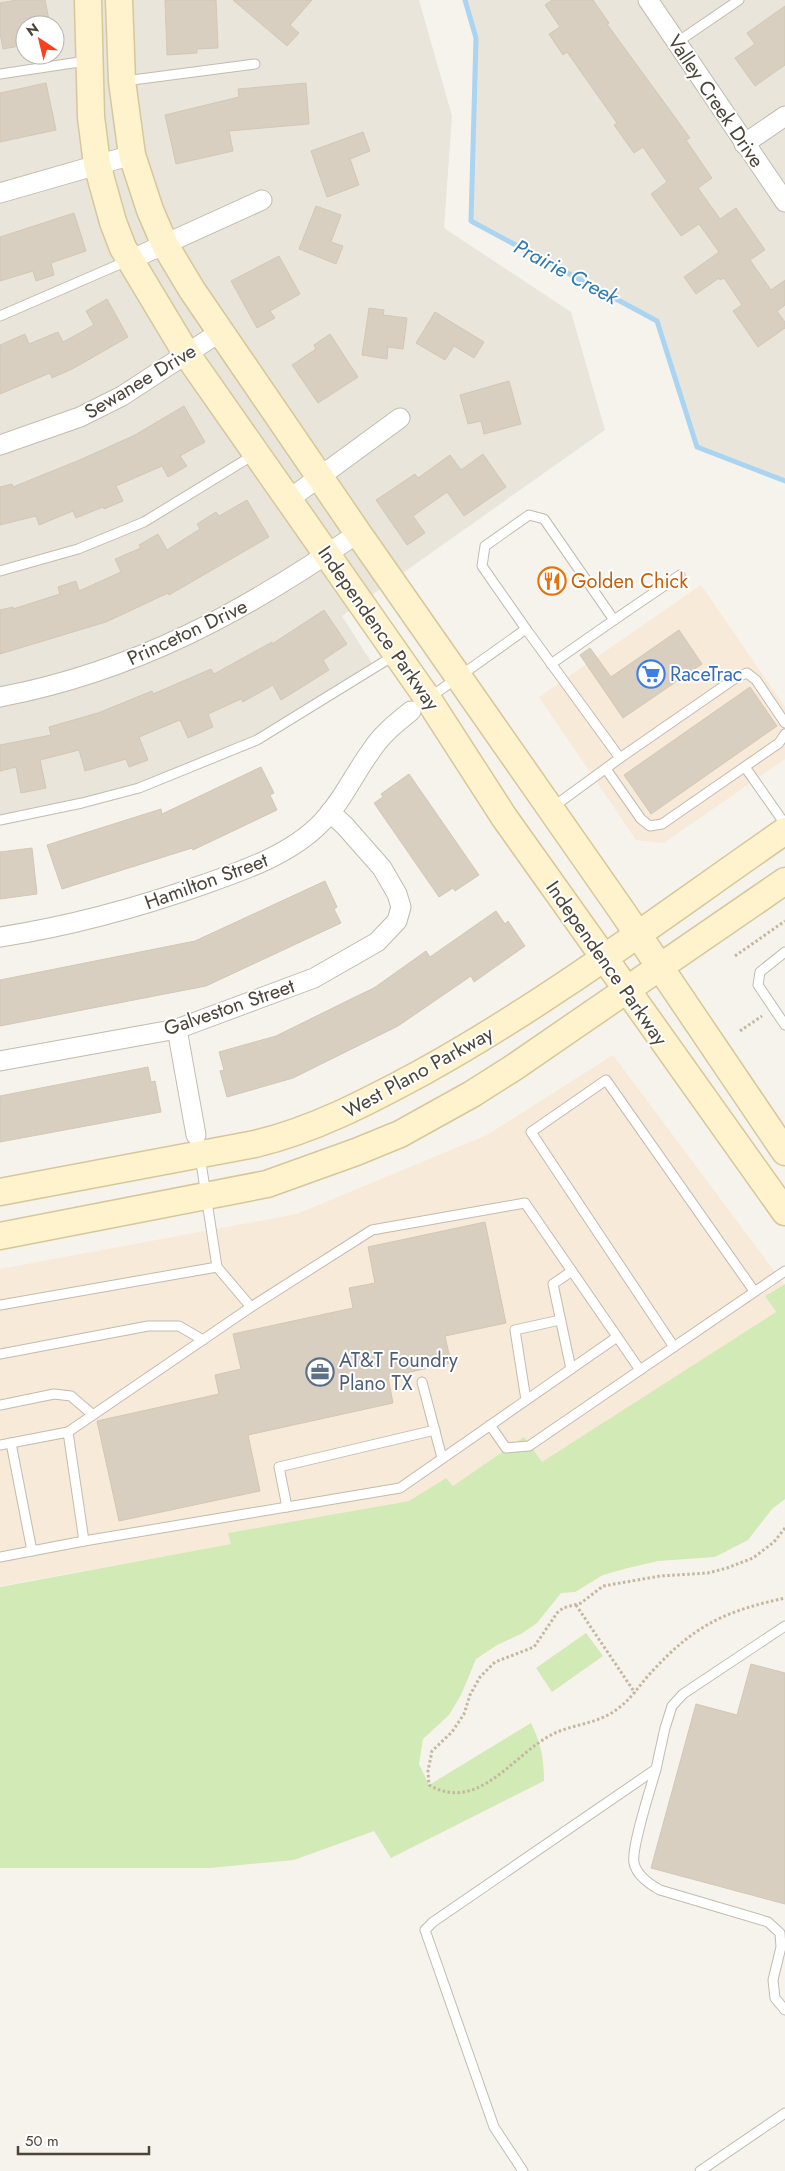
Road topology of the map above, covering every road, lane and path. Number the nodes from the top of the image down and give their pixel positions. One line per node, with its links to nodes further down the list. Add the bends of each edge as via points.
1 (88, 0): 6 (main road, Independence Parkway)
2 (119, 0): 9 (main road, Independence Parkway)
3 (648, 0): 5 (street, Valley Creek Drive)
4 (739, 0): 5 (lane)
5 (676, 43): 11 (street, Valley Creek Drive)
6 (89, 61): 8 (lane); 13 (main road, Independence Parkway)
7 (255, 64): 9 (lane)
8 (0, 74)
9 (122, 82): 12 (main road, Independence Parkway)
10 (785, 116): 11 (street)
11 (744, 144): 16 (street, Valley Creek Drive)
12 (132, 155): 13 (street); 17 (main road, Independence Parkway)
13 (97, 164): 14 (street); 18 (main road, Independence Parkway, via 113,222)
14 (0, 193)
15 (262, 200): 17 (street)
16 (785, 202)
17 (165, 245): 18 (street); 20 (main road, Independence Parkway)
18 (130, 260): 19 (lane); 21 (main road, Independence Parkway)
19 (0, 316)
20 (220, 332): 21 (street, Sewanee Drive); 25 (main road, Independence Parkway)
21 (186, 354): 23 (street, Sewanee Drive, via 122,396 80,417); 24 (main road, Independence Parkway)
22 (400, 418): 25 (street)
23 (0, 445)
24 (256, 454): 26 (main road, Independence Parkway); 29 (lane, via 144,522 78,549)
25 (320, 477): 26 (street); 27 (main road, Independence Parkway)
26 (288, 500): 28 (main road, Independence Parkway)
27 (358, 533): 28 (street, Princeton Drive); 35 (main road, Independence Parkway)
28 (328, 554): 33 (main road, Independence Parkway); 36 (street, Princeton Drive, via 265,594 166,646 44,689)
29 (0, 570)
30 (680, 575): 31 (lane)
31 (614, 620): 32 (lane, via 544,519 529,515 486,546 482,566); 34 (lane)
32 (526, 629): 34 (lane); 35 (lane)
33 (397, 654): 37 (main road, Independence Parkway); 45 (lane, via 257,740 139,788 82,804)
34 (551, 664): 40 (lane)
35 (457, 678): 37 (lane); 43 (main road, Independence Parkway)
36 (0, 697)
37 (420, 705): 44 (street, Hamilton Street, via 396,723 372,749); 54 (main road, Independence Parkway)
38 (785, 723): 40 (lane, via 756,680 747,673)
39 (785, 734): 41 (lane, via 779,743)
40 (620, 758): 42 (lane)
41 (745, 767): 42 (lane, via 662,824 650,826 641,819); 46 (lane)
42 (606, 769): 43 (lane)
43 (551, 808): 50 (main road, Independence Parkway)
44 (330, 812): 51 (street, Hamilton Street, via 309,834 286,849 233,874 87,921); 59 (street, Galveston Street, via 382,868 401,907 397,921 377,942 314,978)
45 (0, 820)
46 (785, 824)
47 (785, 831): 50 (main road, West Plano Parkway)
48 (785, 881): 55 (main road, West Plano Parkway)
49 (785, 921): 53 (path)
50 (638, 934): 54 (main road, West Plano Parkway); 55 (main road, Independence Parkway)
51 (0, 937)
52 (785, 952): 58 (lane, via 760,972 758,985)
53 (735, 956)
54 (603, 958): 56 (main road, Independence Parkway); 63 (main road, West Plano Parkway, via 478,1042 344,1113 286,1137)
55 (660, 968): 56 (main road, West Plano Parkway); 62 (main road, Independence Parkway)
56 (626, 991): 65 (main road, West Plano Parkway, via 472,1094 400,1134 267,1184); 66 (main road, Independence Parkway)
57 (762, 1016): 60 (path)
58 (785, 1025)
59 (177, 1029): 61 (street, Galveston Street); 63 (street)
60 (740, 1031)
61 (0, 1060)
62 (779, 1140)
63 (198, 1145): 64 (main road, West Plano Parkway); 65 (lane)
64 (0, 1192)
65 (205, 1195): 67 (main road, West Plano Parkway); 68 (lane)
66 (785, 1212)
67 (0, 1236)
68 (217, 1267): 72 (lane); 73 (lane)
69 (572, 1271): 73 (lane, via 525,1203 372,1230); 74 (lane, via 553,1284); 75 (lane)
70 (785, 1271): 71 (lane)
71 (754, 1292): 77 (lane); 77 (lane, via 606,1080 584,1095 531,1132)
72 (0, 1305)
73 (251, 1307): 76 (lane)
74 (560, 1320): 79 (lane); 82 (lane, via 515,1330)
75 (617, 1337): 79 (lane); 80 (lane)
76 (203, 1340): 78 (lane, via 179,1326 148,1326); 84 (lane)
77 (674, 1347): 80 (lane)
78 (0, 1354)
79 (571, 1369): 82 (lane)
80 (640, 1370): 85 (lane, via 529,1446 506,1448)
81 (422, 1382): 86 (lane)
82 (526, 1400): 85 (lane)
83 (0, 1405): 84 (lane, via 54,1394 71,1396)
84 (93, 1415): 87 (lane)
85 (490, 1426): 90 (lane)
86 (435, 1430): 90 (lane); 91 (lane, via 279,1467)
87 (68, 1432): 88 (lane); 93 (lane)
88 (11, 1443): 89 (lane); 94 (lane)
89 (0, 1445)
90 (442, 1458): 91 (lane, via 400,1488)
91 (287, 1507): 93 (lane)
92 (785, 1528): 97 (path, via 774,1542 753,1558 726,1568 603,1586)
93 (84, 1541): 94 (lane)
94 (32, 1551): 95 (lane)
95 (0, 1558)
96 (785, 1598): 99 (path, via 737,1611 707,1625 669,1653)
97 (576, 1605): 99 (path); 99 (path, via 557,1612 534,1647 496,1662 480,1677 464,1714 452,1732 432,1751 429,1785 452,1793 477,1788 501,1775 540,1741 616,1710)
98 (785, 1626): 100 (lane, via 683,1694 672,1706)
99 (635, 1693)
100 (656, 1769): 101 (lane, via 635,1846 634,1862 638,1873 660,1890 768,1922 780,1933 782,1947 773,1980 775,1998); 103 (lane, via 433,1922 426,1930 494,2127)
101 (785, 2010)
102 (785, 2113): 104 (lane)
103 (523, 2171)
104 (700, 2171)

